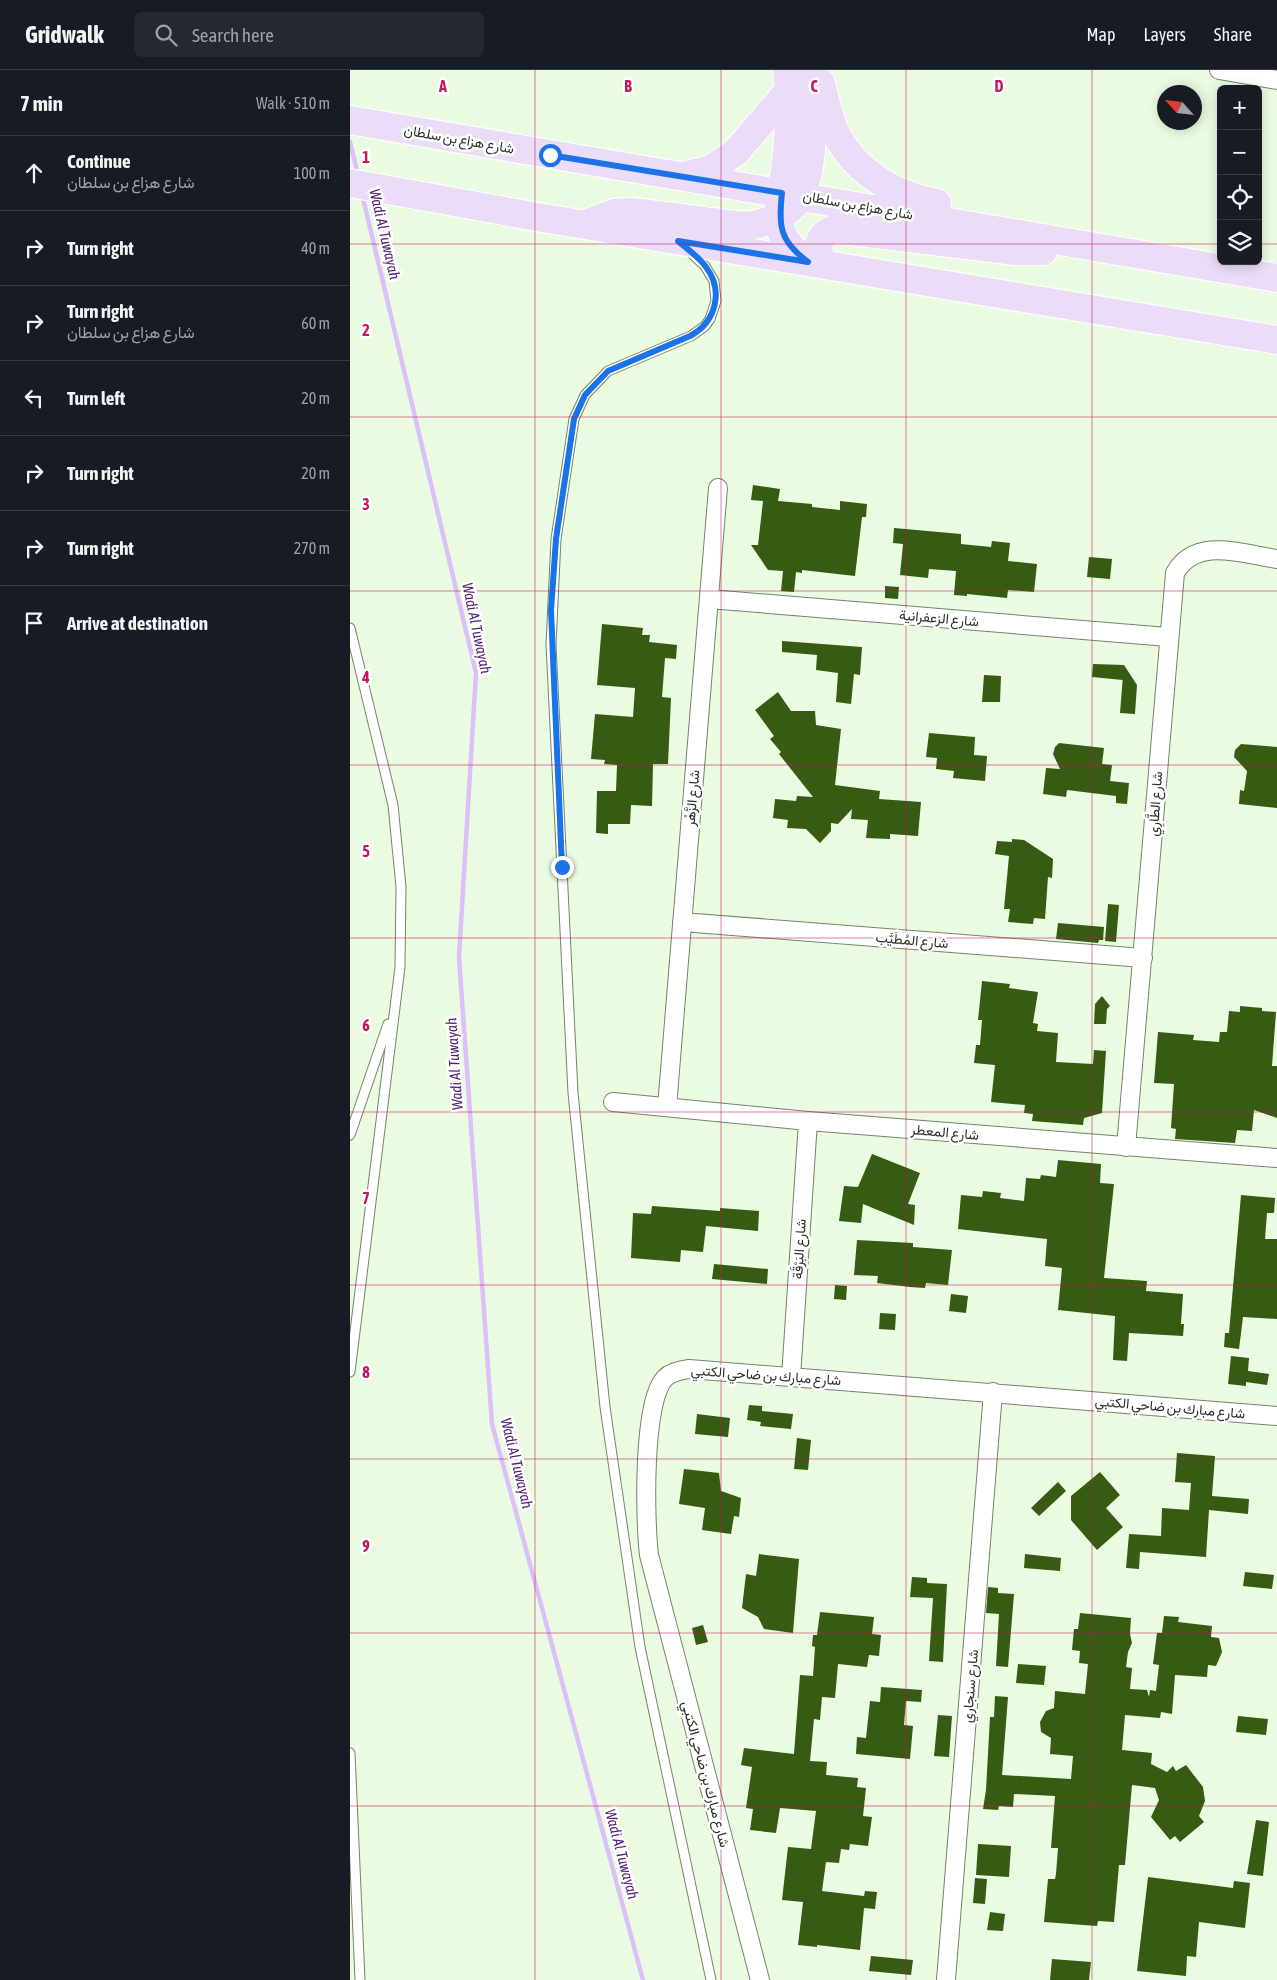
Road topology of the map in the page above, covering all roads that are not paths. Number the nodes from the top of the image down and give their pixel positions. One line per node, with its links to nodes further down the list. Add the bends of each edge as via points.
1 (808, 70): 10 (main road, via 812,141)
2 (818, 70): 13 (main road, via 836,134 852,158 877,180 913,198 1039,223 1055,229)
3 (1219, 70): 4 (street)
4 (1256, 73): 6 (street)
5 (788, 80): 8 (main road, via 736,152 710,169); 10 (main road)
6 (1277, 80)
7 (350, 120): 8 (main road, شارع هزاع بن سلطان)
8 (682, 176): 10 (main road, شارع هزاع بن سلطان)
9 (350, 183): 11 (main road)
10 (787, 201): 11 (main road, via 753,225 631,212 599,217); 13 (main road, شارع هزاع بن سلطان); 14 (main road, via 785,240 795,253)
11 (584, 225): 12 (main road)
12 (678, 241): 14 (main road); 37 (lane, via 710,272 716,292 714,311 698,332 608,371 578,406 556,539 551,645 573,1093 605,1407 640,1647)
13 (1073, 242): 14 (main road, via 1055,249 1016,251 834,229 822,236 818,248 822,261); 15 (main road, شارع هزاع بن سلطان)
14 (818, 264): 16 (main road)
15 (1277, 278)
16 (1277, 340)
17 (718, 488): 19 (street, شارع الزَّهْر)
18 (1277, 558): 21 (street, شارع الطَّارِي, via 1211,549 1189,555 1175,573)
19 (709, 599): 21 (street, شارع الزعفرانية); 22 (street, شارع الزَّهْر)
20 (350, 628): 24 (lane, via 393,805 402,887 402,927)
21 (1168, 637): 23 (street, شارع الطَّارِي)
22 (682, 922): 23 (street, شارع المُطَيَّب); 26 (street, شارع الزَّهْر)
23 (1143, 958): 29 (street, شارع الطَّارِي)
24 (394, 1007): 28 (lane); 31 (lane)
25 (613, 1102): 26 (street, شارع المعطر)
26 (668, 1107): 27 (street, شارع المعطر)
27 (808, 1121): 29 (street, شارع المعطر); 32 (street, شارع البَرْقَة)
28 (350, 1135)
29 (1126, 1147): 30 (street, شارع المعطر)
30 (1277, 1158)
31 (350, 1372)
32 (790, 1377): 33 (street, شارع مبارك بن ضاحي الكتبي); 38 (street, شارع مبارك بن ضاحي الكتبي, via 689,1369 676,1371 665,1378 657,1390 647,1449 645,1527 649,1555)
33 (994, 1392): 34 (street, شارع مبارك بن ضاحي الكتبي); 39 (street, شارع سنجاري)
34 (1277, 1416)
35 (350, 1753): 36 (lane)
36 (360, 1980)
37 (711, 1980)
38 (760, 1980)
39 (946, 1980)

